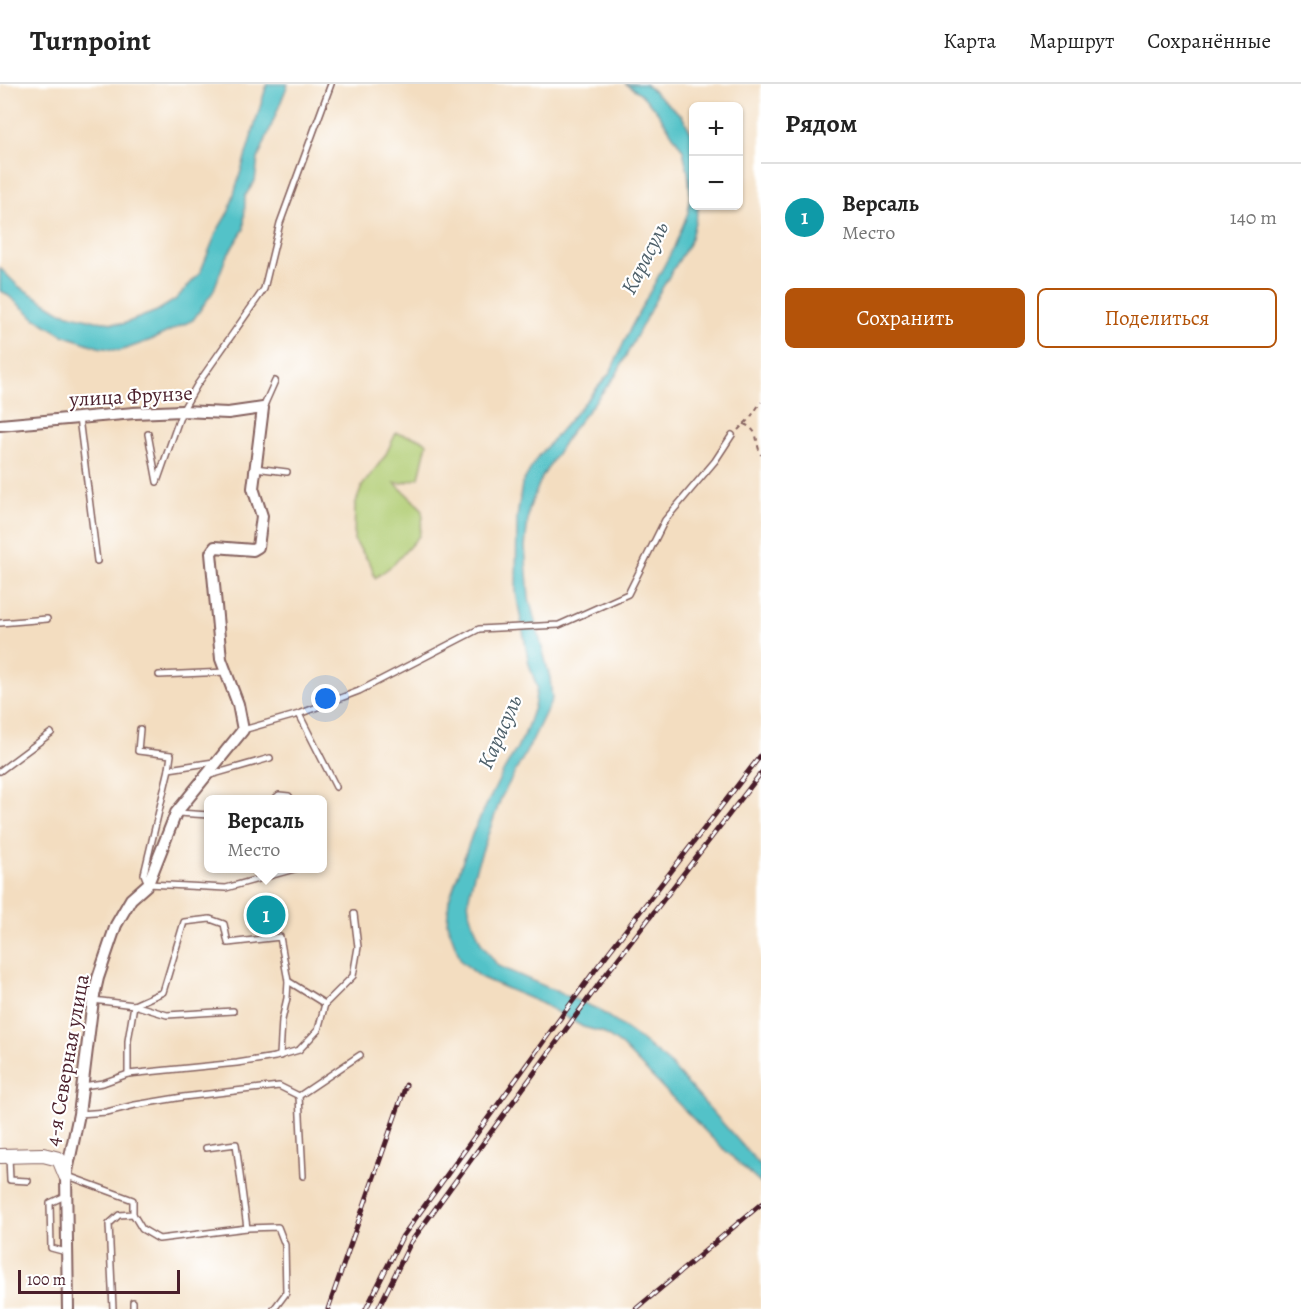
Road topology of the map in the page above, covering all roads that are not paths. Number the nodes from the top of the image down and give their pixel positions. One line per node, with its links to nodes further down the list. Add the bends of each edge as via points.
1 (331, 84): 4 (lane, via 280,223 264,289)
2 (275, 381): 3 (lane)
3 (263, 408): 4 (street, улица Фрунзе, via 228,413); 9 (street)
4 (182, 411): 5 (street, улица Фрунзе); 7 (lane, via 157,482)
5 (79, 417): 6 (street, улица Фрунзе); 11 (lane)
6 (0, 425)
7 (147, 434)
8 (732, 435): 16 (lane, via 665,520 628,594 559,625 479,629 359,691)
9 (255, 468): 10 (lane); 14 (street, via 253,489 262,516 258,547 215,547 211,553)
10 (287, 472)
11 (97, 561)
12 (47, 619): 13 (lane)
13 (0, 623)
14 (225, 672): 15 (lane); 18 (street)
15 (159, 675)
16 (299, 714): 18 (lane); 25 (lane)
17 (140, 729): 22 (lane, via 138,751 171,755)
18 (243, 730): 21 (street, 4-я Северная улица)
19 (51, 733): 23 (lane)
20 (270, 758): 24 (lane)
21 (217, 762): 22 (lane); 24 (street, 4-я Северная улица)
22 (169, 769): 29 (lane, via 144,874)
23 (0, 771)
24 (206, 777): 26 (street, 4-я Северная улица)
25 (336, 787)
26 (176, 813): 27 (lane); 29 (street, 4-я Северная улица)
27 (204, 815)
28 (280, 873): 29 (lane, via 226,888)
29 (148, 884): 32 (street, 4-я Северная улица, via 131,899 116,926)
30 (354, 915): 33 (lane, via 358,947 353,976)
31 (288, 981): 33 (lane); 34 (lane, via 280,938 228,943 225,924 210,919 184,922 163,993); 37 (lane)
32 (93, 1000): 34 (lane); 39 (street, 4-я Северная улица)
33 (325, 1004): 37 (lane, via 318,1030 299,1050)
34 (134, 1005): 35 (lane, via 168,1015); 38 (lane)
35 (233, 1011)
36 (360, 1055): 40 (lane)
37 (280, 1056): 38 (lane)
38 (128, 1074): 39 (lane)
39 (81, 1086): 41 (street, 4-я Северная улица)
40 (299, 1096): 41 (lane, via 279,1086); 47 (lane)
41 (79, 1114): 43 (street, 4-я Северная улица)
42 (206, 1148): 51 (lane, via 236,1144)
43 (72, 1149): 45 (street); 46 (street, 4-я Северная улица)
44 (5, 1156): 45 (street, via 42,1155); 48 (lane, via 10,1180)
45 (59, 1159): 46 (street)
46 (66, 1176): 49 (street, 4-я Северная улица); 50 (lane, via 133,1200)
47 (303, 1176)
48 (28, 1181)
49 (67, 1195): 52 (street, 4-я Северная улица); 52 (lane, via 50,1203 51,1248)
50 (133, 1214): 51 (lane, via 142,1229 159,1239); 54 (lane, via 119,1215 109,1224)
51 (247, 1228): 55 (lane, via 278,1227 285,1245 286,1293)
52 (67, 1252): 53 (street, 4-я Северная улица)
53 (68, 1309)
54 (113, 1309)
55 (274, 1309)

